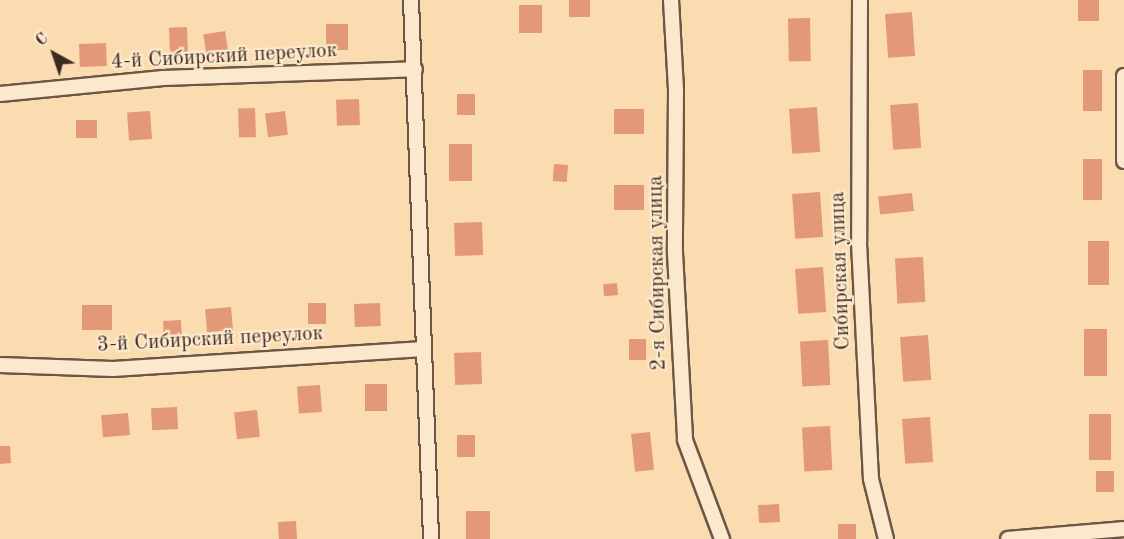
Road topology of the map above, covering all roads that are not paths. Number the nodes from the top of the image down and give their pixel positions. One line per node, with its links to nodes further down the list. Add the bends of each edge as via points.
1 (411, 0): 4 (street)
2 (671, 0): 12 (street, 2-я Сибирская улица, via 676,90 675,253 685,440)
3 (860, 0): 13 (street, Сибирская улица, via 859,243 871,479)
4 (415, 69): 6 (street, 4-й Сибирский переулок, via 163,78); 8 (street)
5 (1124, 76): 7 (street)
6 (0, 94)
7 (1124, 161)
8 (423, 349): 9 (street, 3-й Сибирский переулок, via 113,369); 11 (street)
9 (0, 365)
10 (1124, 529): 14 (street)
11 (431, 539)
12 (722, 539)
13 (886, 539)
14 (1008, 539)

